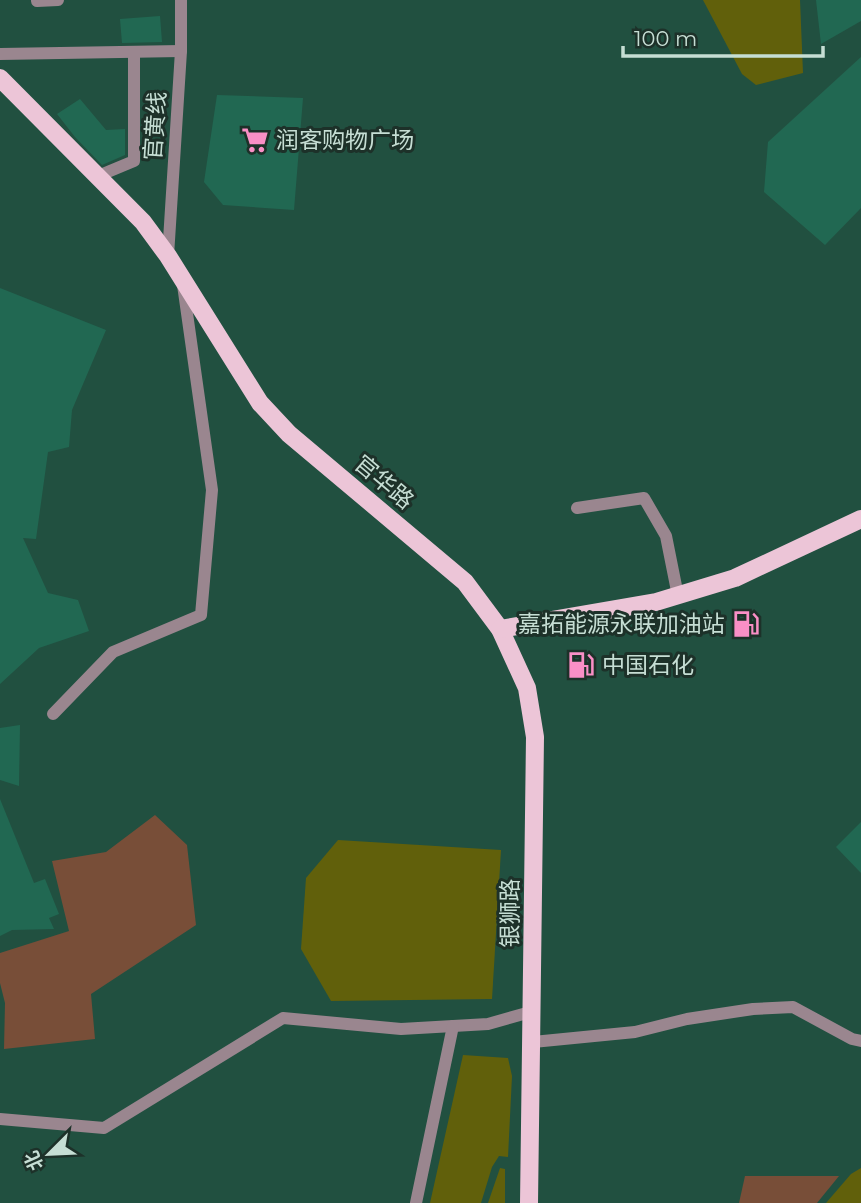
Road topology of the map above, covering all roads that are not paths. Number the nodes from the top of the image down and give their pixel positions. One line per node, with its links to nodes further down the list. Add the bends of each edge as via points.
1 (58, 0): 3 (street)
2 (181, 0): 4 (street, 官黄线)
3 (37, 1)
4 (181, 51): 5 (street); 9 (street, 官黄线)
5 (134, 52): 6 (street); 8 (street, via 134,161)
6 (0, 54)
7 (0, 78): 8 (main road, 官华路)
8 (98, 176): 9 (main road, 官华路, via 143,222)
9 (168, 256): 10 (main road, 官华路)
10 (182, 282): 14 (main road, 官华路, via 260,403 465,582); 15 (street, via 212,490 201,615 113,652)
11 (577, 508): 13 (street, via 644,498 666,536)
12 (861, 519): 13 (main road, via 735,579)
13 (678, 596): 14 (main road)
14 (500, 629): 16 (main road, 银狮路, via 527,688 535,737)
15 (53, 713)
16 (534, 1011): 17 (street, via 488,1024); 19 (main road, 银狮路)
17 (453, 1026): 20 (street, via 401,1029 283,1018 104,1128); 21 (street)
18 (861, 1041): 19 (street, via 793,1007 687,1020 635,1032)
19 (533, 1042): 22 (main road, 银狮路)
20 (0, 1119)
21 (416, 1203)
22 (529, 1203)

